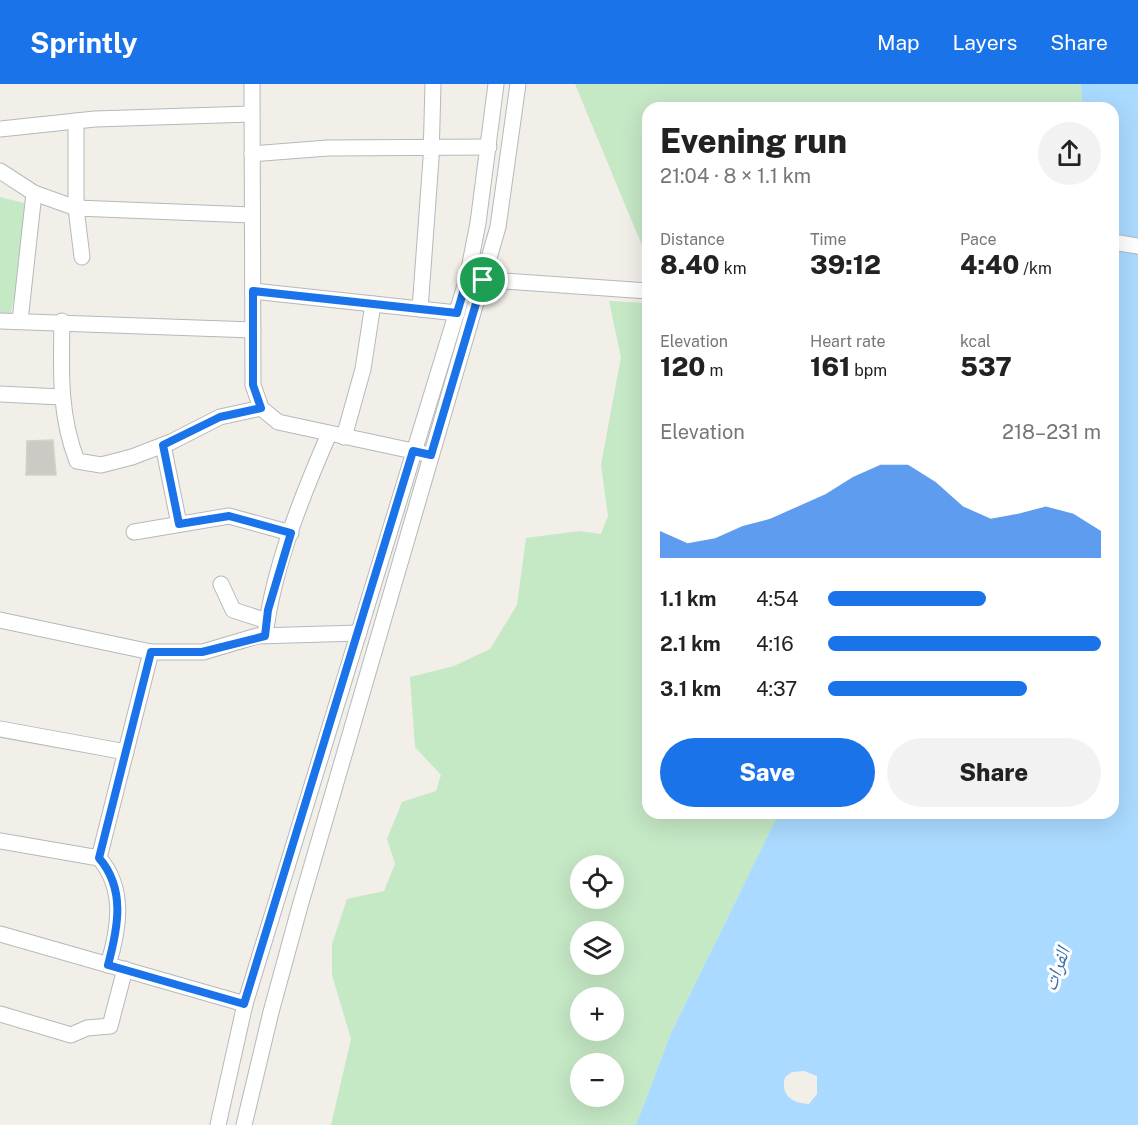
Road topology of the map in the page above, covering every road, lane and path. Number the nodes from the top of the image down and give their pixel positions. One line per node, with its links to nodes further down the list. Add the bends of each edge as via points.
1 (252, 84): 5 (street)
2 (433, 84): 9 (street)
3 (496, 84): 8 (street)
4 (518, 84): 19 (street, via 498,227)
5 (251, 114): 6 (street); 10 (street)
6 (76, 121): 7 (street); 13 (street)
7 (0, 129)
8 (489, 147): 9 (street); 18 (street)
9 (431, 148): 10 (street, via 328,148); 23 (street)
10 (252, 154): 14 (street)
11 (0, 171): 12 (street)
12 (34, 193): 13 (street); 26 (street)
13 (76, 207): 14 (street); 17 (street)
14 (252, 215): 20 (street)
15 (1119, 243): 16 (street)
16 (1138, 246)
17 (82, 257)
18 (467, 279): 19 (street); 24 (street)
19 (483, 280): 21 (street); 36 (street)
20 (253, 291): 22 (street); 28 (street)
21 (642, 291)
22 (374, 304): 23 (street); 33 (street, via 363,369)
23 (420, 309): 24 (street)
24 (457, 313): 35 (street)
25 (0, 321): 26 (street)
26 (20, 321): 27 (street)
27 (62, 321): 28 (street); 30 (street)
28 (253, 330): 31 (street, via 253,385)
29 (0, 394): 30 (street)
30 (61, 397): 34 (street, via 67,435 77,461 100,465)
31 (261, 408): 32 (street, via 278,422); 34 (street, via 220,417)
32 (329, 434): 33 (street); 39 (street, via 299,503)
33 (344, 437): 35 (street)
34 (163, 445): 37 (street)
35 (413, 451): 36 (street); 43 (street)
36 (431, 455): 55 (street, via 271,1012)
37 (179, 524): 38 (street); 39 (street, via 229,516)
38 (134, 532)
39 (291, 533): 42 (street)
40 (221, 584): 42 (street, via 233,610)
41 (0, 620): 44 (street)
42 (266, 628): 43 (street); 44 (street, via 202,652)
43 (359, 633): 52 (street)
44 (151, 652): 46 (street)
45 (0, 729): 46 (street)
46 (126, 752): 48 (street)
47 (0, 841): 48 (street)
48 (99, 858): 50 (street, via 110,870 118,900 116,936)
49 (0, 934): 50 (street)
50 (108, 965): 51 (street)
51 (125, 969): 52 (street); 53 (street, via 110,1026 87,1028 71,1035)
52 (244, 1004): 54 (street)
53 (0, 1014)
54 (218, 1125)
55 (244, 1125)

